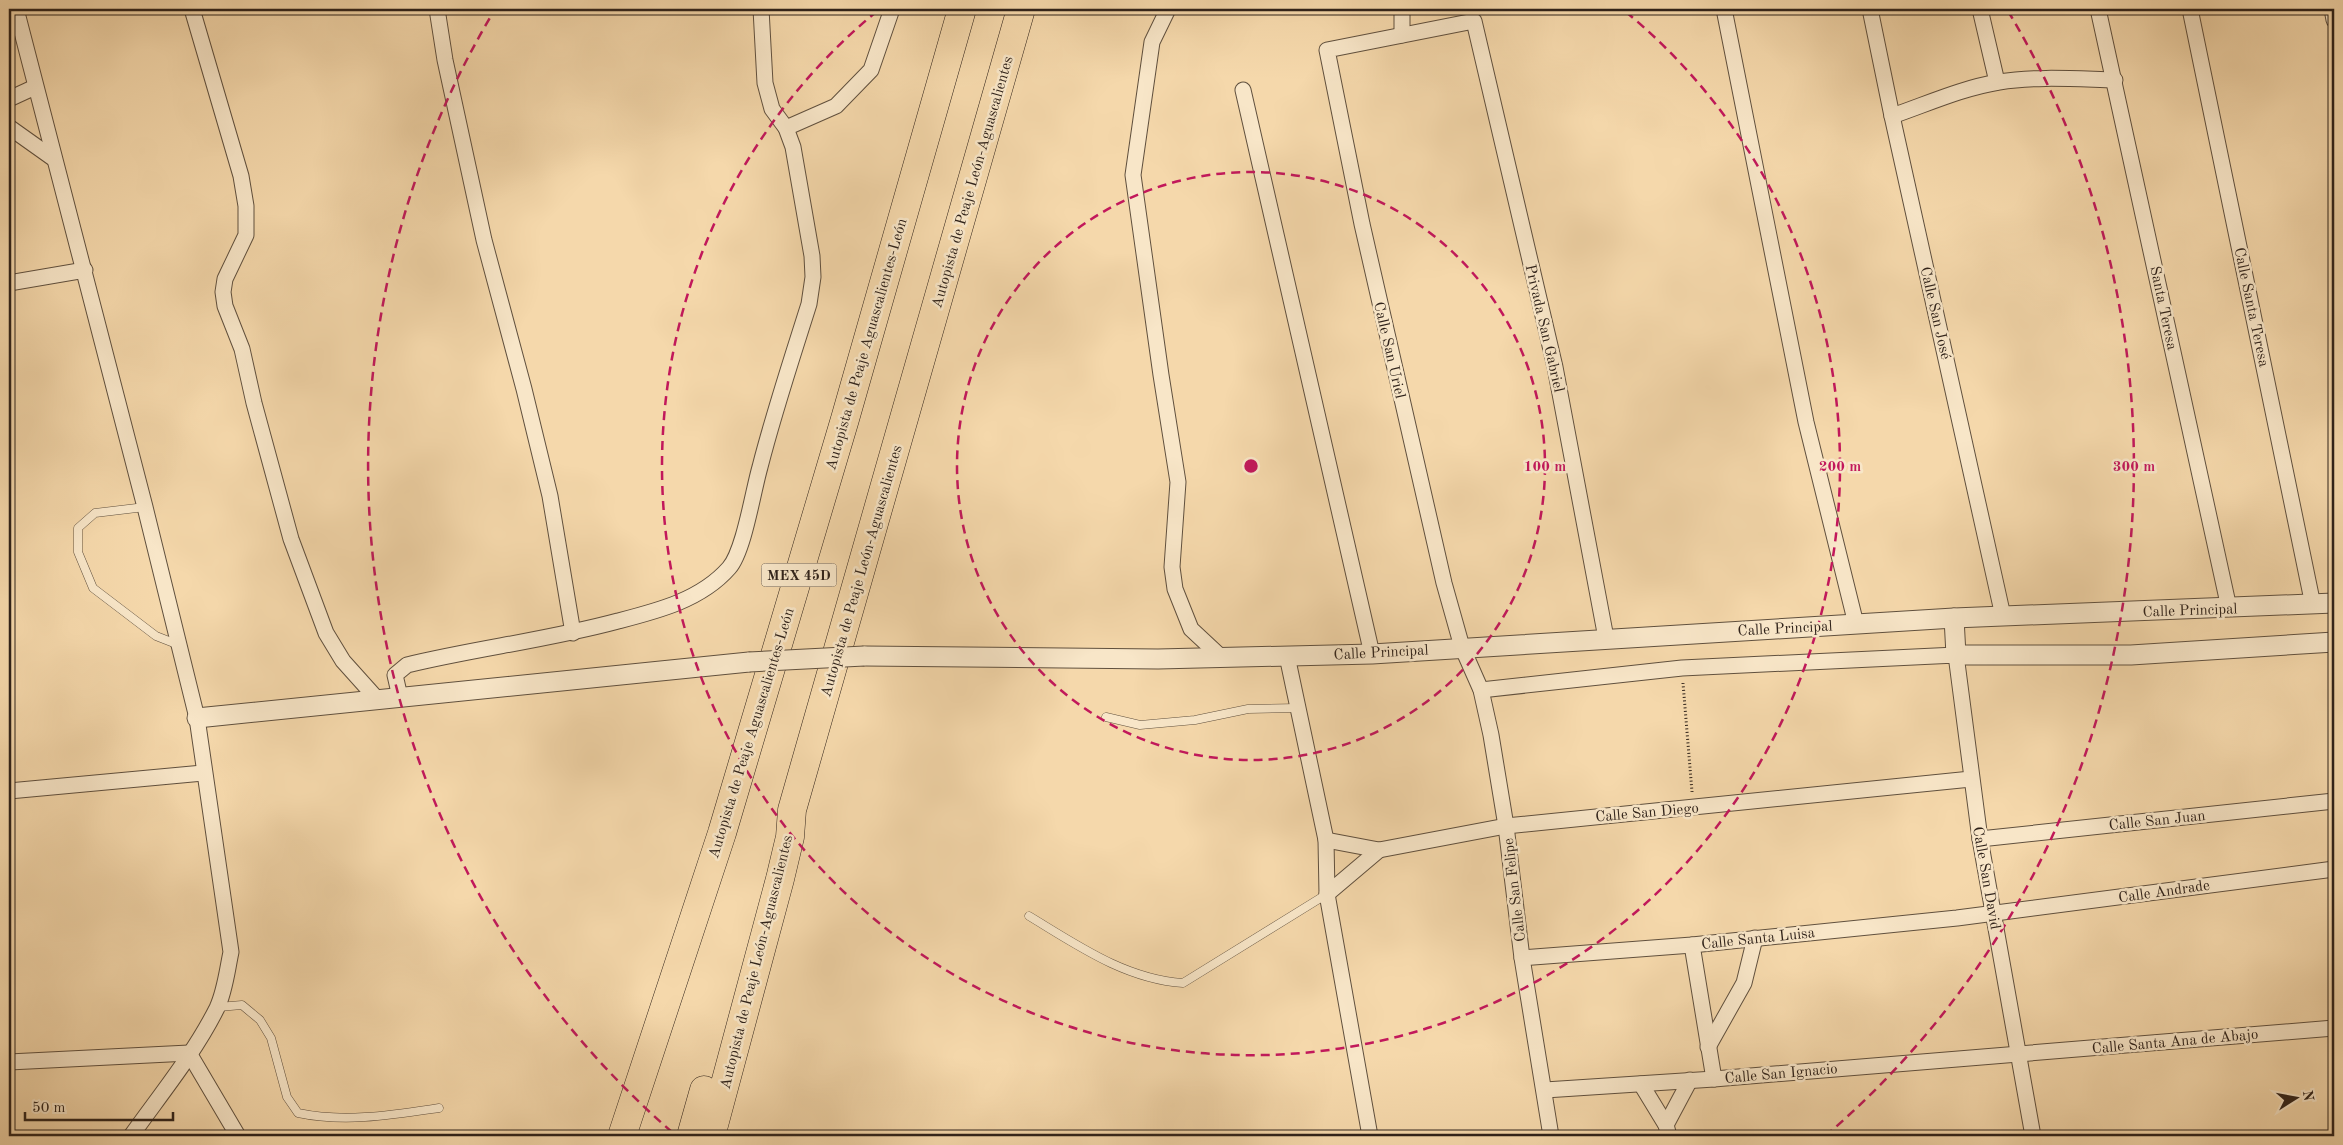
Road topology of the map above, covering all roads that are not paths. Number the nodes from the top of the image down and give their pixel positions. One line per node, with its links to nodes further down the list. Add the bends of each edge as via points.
1 (16, 9): 20 (street)
2 (192, 9): 47 (street, via 241,176 246,206 246,234 226,280 223,292 225,306 242,349 291,539 326,633 344,661)
3 (437, 9): 36 (street, via 484,240 550,496)
4 (761, 9): 25 (street, via 765,83 772,109)
5 (892, 9): 25 (street, via 871,70 836,106)
6 (962, 9): 57 (highway, Autopista de Peaje Aguascalientes-León / MEX 45D)
7 (1021, 9): 55 (highway, Autopista de Peaje León-Aguascalientes / MEX 45D)
8 (1168, 9): 44 (street, via 1152,42 1133,175 1178,482 1172,567 1175,589 1191,628)
9 (1402, 9): 17 (street)
10 (1724, 9): 35 (street, via 1806,422)
11 (1870, 9): 23 (street, Calle San José)
12 (1980, 9): 19 (street)
13 (2098, 9): 18 (street, Santa Teresa)
14 (2190, 9): 31 (street, Calle Santa Teresa)
15 (2332, 9): 16 (street)
16 (2334, 20)
17 (1402, 35): 37 (street, Privada San Gabriel, via 1474,21 1555,367); 40 (street, Calle San Uriel, via 1327,50 1390,351 1450,609)
18 (2115, 80): 19 (street, via 2041,78); 32 (street, Santa Teresa)
19 (1997, 82): 23 (street, via 1961,91)
20 (35, 87): 22 (street); 26 (street)
21 (1243, 90): 41 (street)
22 (9, 99)
23 (1892, 116): 33 (street, Calle San José)
24 (9, 127): 26 (street)
25 (786, 128): 36 (street, via 793,147 813,278 743,538 730,567 689,598 658,611)
26 (54, 159): 27 (street)
27 (84, 270): 28 (street); 29 (street)
28 (9, 283)
29 (145, 507): 39 (street); 39 (lane, via 95,513 78,528 78,552 93,588 156,636)
30 (2334, 603): 31 (street, Calle Principal)
31 (2313, 605): 32 (street, Calle Principal)
32 (2229, 608): 33 (street, Calle Principal)
33 (2003, 616): 34 (street, Calle Principal)
34 (1954, 618): 35 (street, Calle Principal); 42 (street, Calle San David)
35 (1856, 624): 37 (street, Calle Principal)
36 (573, 633): 46 (street, via 407,665 395,675)
37 (1606, 638): 40 (street, Calle Principal)
38 (2334, 642): 42 (street, via 2131,655)
39 (180, 646): 49 (street)
40 (1462, 647): 41 (street, Calle Principal); 45 (street, Calle San Felipe)
41 (1372, 654): 43 (street, Calle Principal)
42 (1956, 655): 45 (street, via 1682,668); 52 (street, Calle San David)
43 (1287, 656): 44 (street, Calle Principal); 48 (street)
44 (1229, 657): 46 (street, Calle Principal, bridge, via 864,656 748,662)
45 (1481, 690): 56 (street, Calle San Felipe, via 1492,736)
46 (400, 697): 47 (street, Calle Principal)
47 (378, 700): 49 (street, Calle Principal)
48 (1298, 708): 50 (lane, via 1248,709 1195,720 1140,725); 58 (street)
49 (197, 718): 51 (street)
50 (1106, 718)
51 (204, 773): 53 (street); 68 (street, via 231,952)
52 (1971, 779): 56 (street, Calle San Diego); 59 (street, Calle San David)
53 (9, 791)
54 (2334, 801): 59 (street, Calle San Juan)
55 (792, 810): 84 (highway, via 778,840); 85 (highway, Autopista de Peaje León-Aguascalientes / MEX 45D, via 790,837 780,879)
56 (1506, 826): 60 (street, Calle San Diego); 67 (street, Calle San Felipe)
57 (722, 833): 82 (highway, Autopista de Peaje Aguascalientes-León / MEX 45D); 83 (highway, via 707,904)
58 (1326, 840): 60 (street, Calle San Diego); 62 (street)
59 (1980, 840): 63 (street, Calle San David)
60 (1379, 850): 62 (street)
61 (2334, 869): 63 (street, Calle Andrade)
62 (1327, 894): 64 (lane, via 1182,983 1163,982 1106,962); 86 (street)
63 (1994, 914): 65 (street, Calle Santa Luisa); 72 (street, Calle San David)
64 (1029, 916)
65 (1755, 938): 66 (street, Calle Santa Luisa); 70 (street, via 1744,983)
66 (1692, 945): 67 (street, Calle Santa Luisa); 70 (street)
67 (1522, 958): 77 (street, Calle San Felipe)
68 (218, 1007): 71 (street); 78 (lane, via 242,1004 260,1020 270,1038 287,1097 298,1113 320,1118 382,1117)
69 (2334, 1028): 72 (street, Calle Santa Ana de Abajo)
70 (1708, 1046): 74 (street)
71 (190, 1053): 73 (street); 80 (street); 81 (street)
72 (2017, 1054): 74 (street, Calle San Ignacio); 88 (street, Calle San David)
73 (9, 1062)
74 (1714, 1079): 75 (street, Calle San Ignacio)
75 (1690, 1080): 76 (street, Calle San Ignacio); 79 (street)
76 (1641, 1084): 77 (street, Calle San Ignacio); 79 (street)
77 (1545, 1090): 87 (street, Calle San Felipe)
78 (439, 1108)
79 (1668, 1130)
80 (131, 1136)
81 (238, 1136)
82 (622, 1136)
83 (642, 1136)
84 (691, 1136)
85 (711, 1136)
86 (1370, 1136)
87 (1552, 1136)
88 (2033, 1136)

